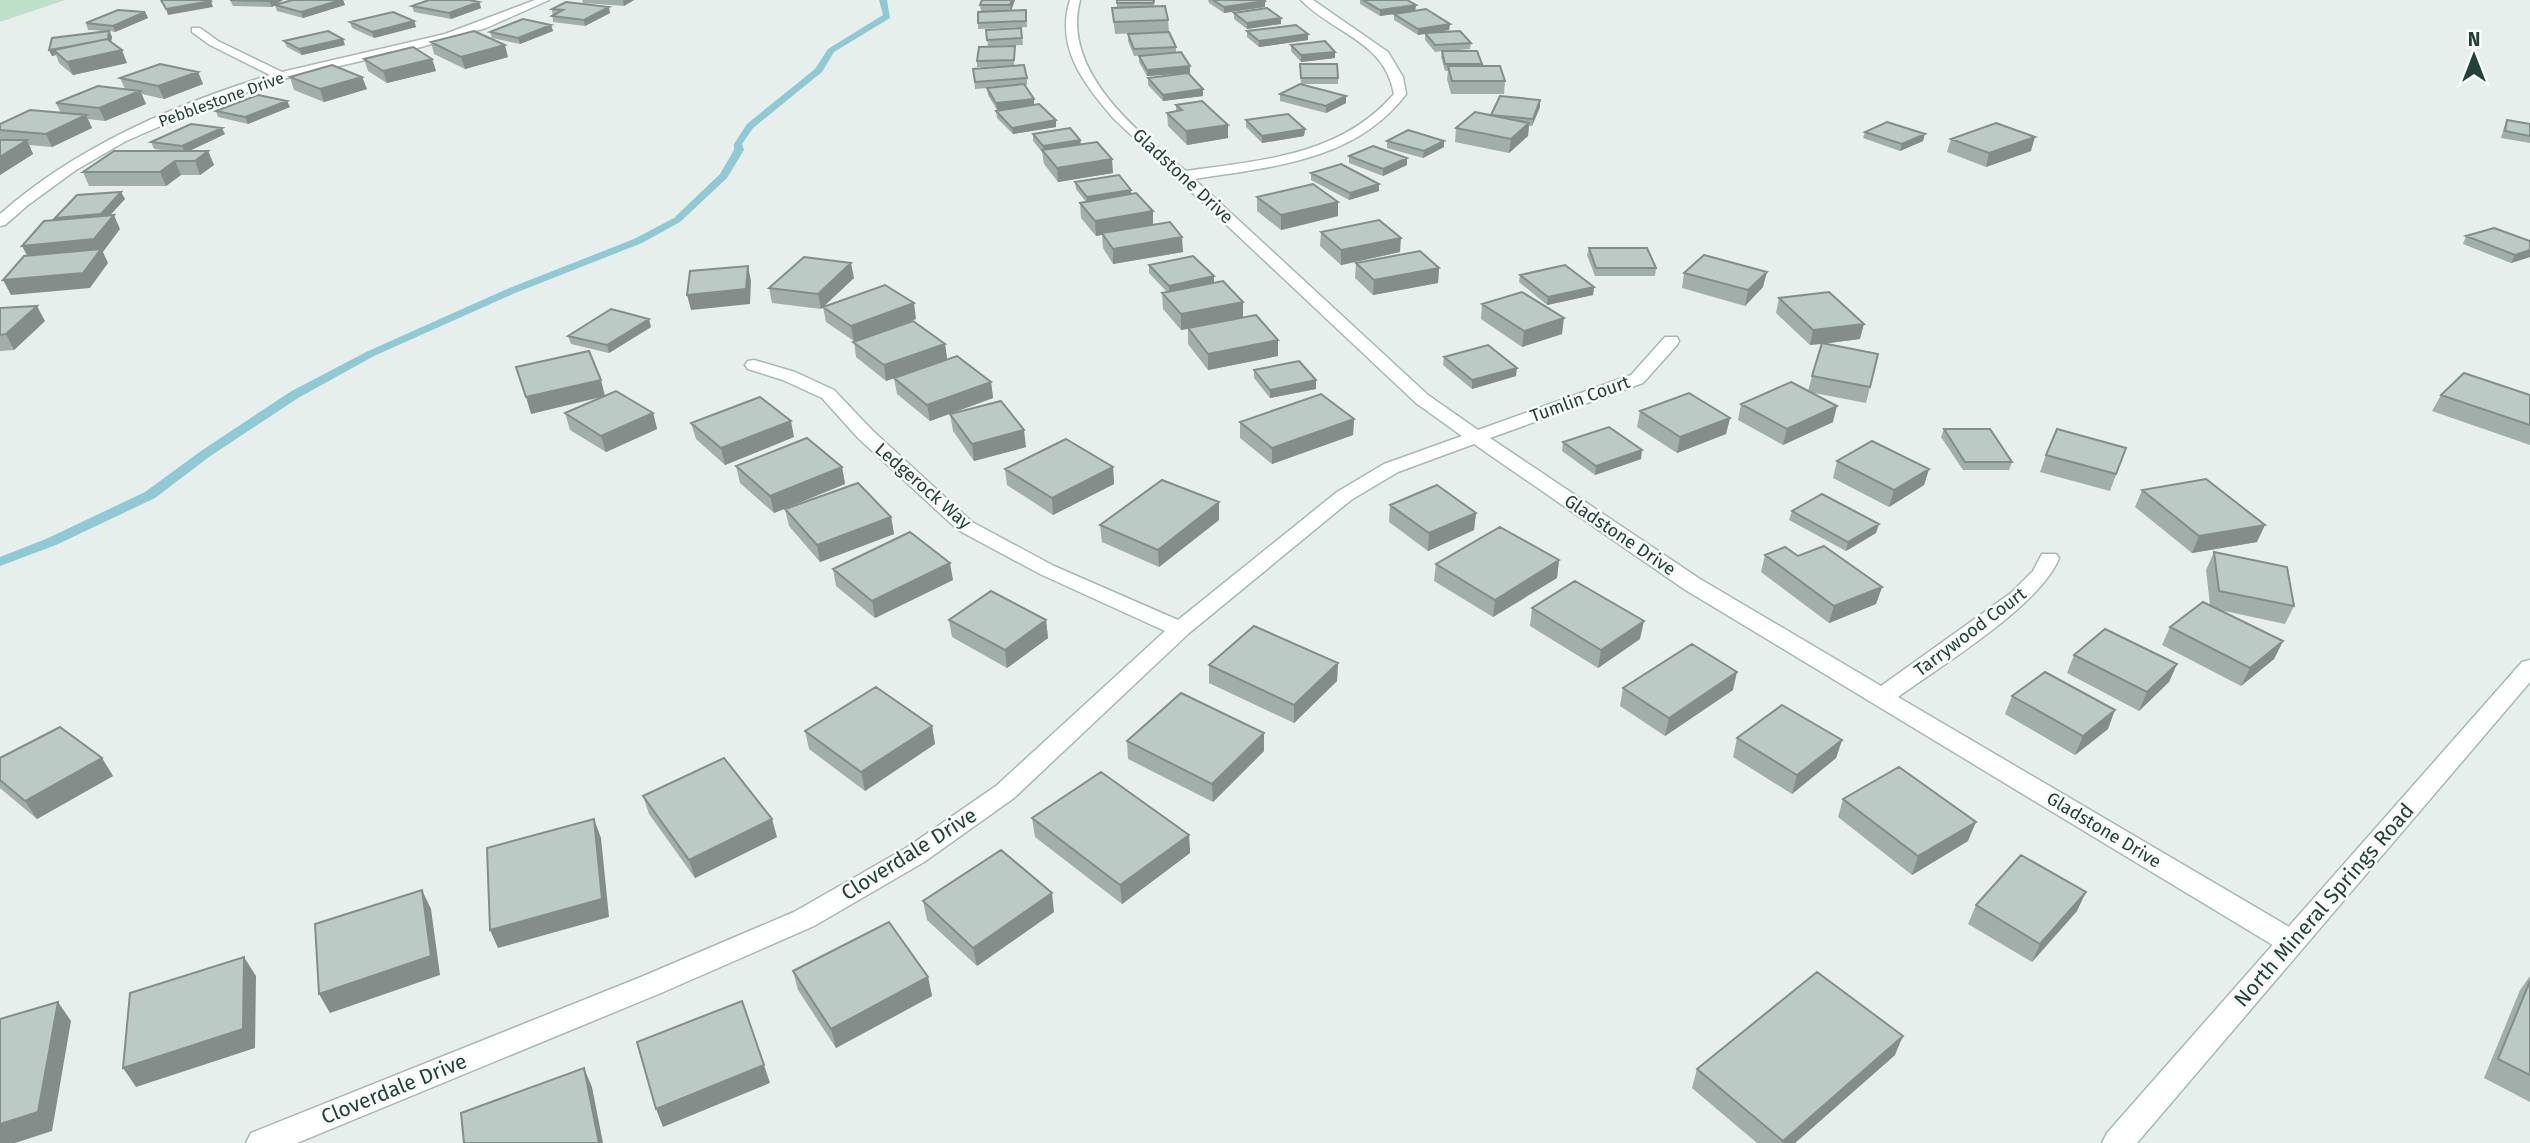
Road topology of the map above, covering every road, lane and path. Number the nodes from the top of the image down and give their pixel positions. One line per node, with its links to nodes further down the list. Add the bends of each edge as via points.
1 (544, 0): 5 (street, Pebblestone Drive, via 441,37)
2 (1075, 0): 6 (street, Gladstone Drive, via 1070,16 1072,43 1085,72 1152,152)
3 (1306, 0): 6 (street, via 1392,65 1399,94 1388,112 1366,130 1337,144 1283,160)
4 (197, 30): 5 (street)
5 (281, 76): 7 (street, Pebblestone Drive, via 168,117 100,149 49,179)
6 (1183, 176): 10 (street, Gladstone Drive, via 1413,390)
7 (0, 222)
8 (1671, 341): 10 (street, Tumlin Court, via 1637,379)
9 (754, 365): 12 (street, Ledgerock Way, via 828,394 965,526 1047,570)
10 (1476, 437): 12 (street, Cloverdale Drive, via 1391,468 1344,496); 14 (street, Gladstone Drive, via 1692,584)
11 (2049, 558): 14 (street, Tarrywood Court, via 2043,573 2019,598)
12 (1180, 629): 16 (street, Cloverdale Drive, via 1005,792 915,855 804,919)
13 (2530, 667): 15 (street, North Mineral Springs Road)
14 (1882, 697): 15 (street, Gladstone Drive)
15 (2291, 942): 17 (street, North Mineral Springs Road)
16 (262, 1143)
17 (2118, 1143)

